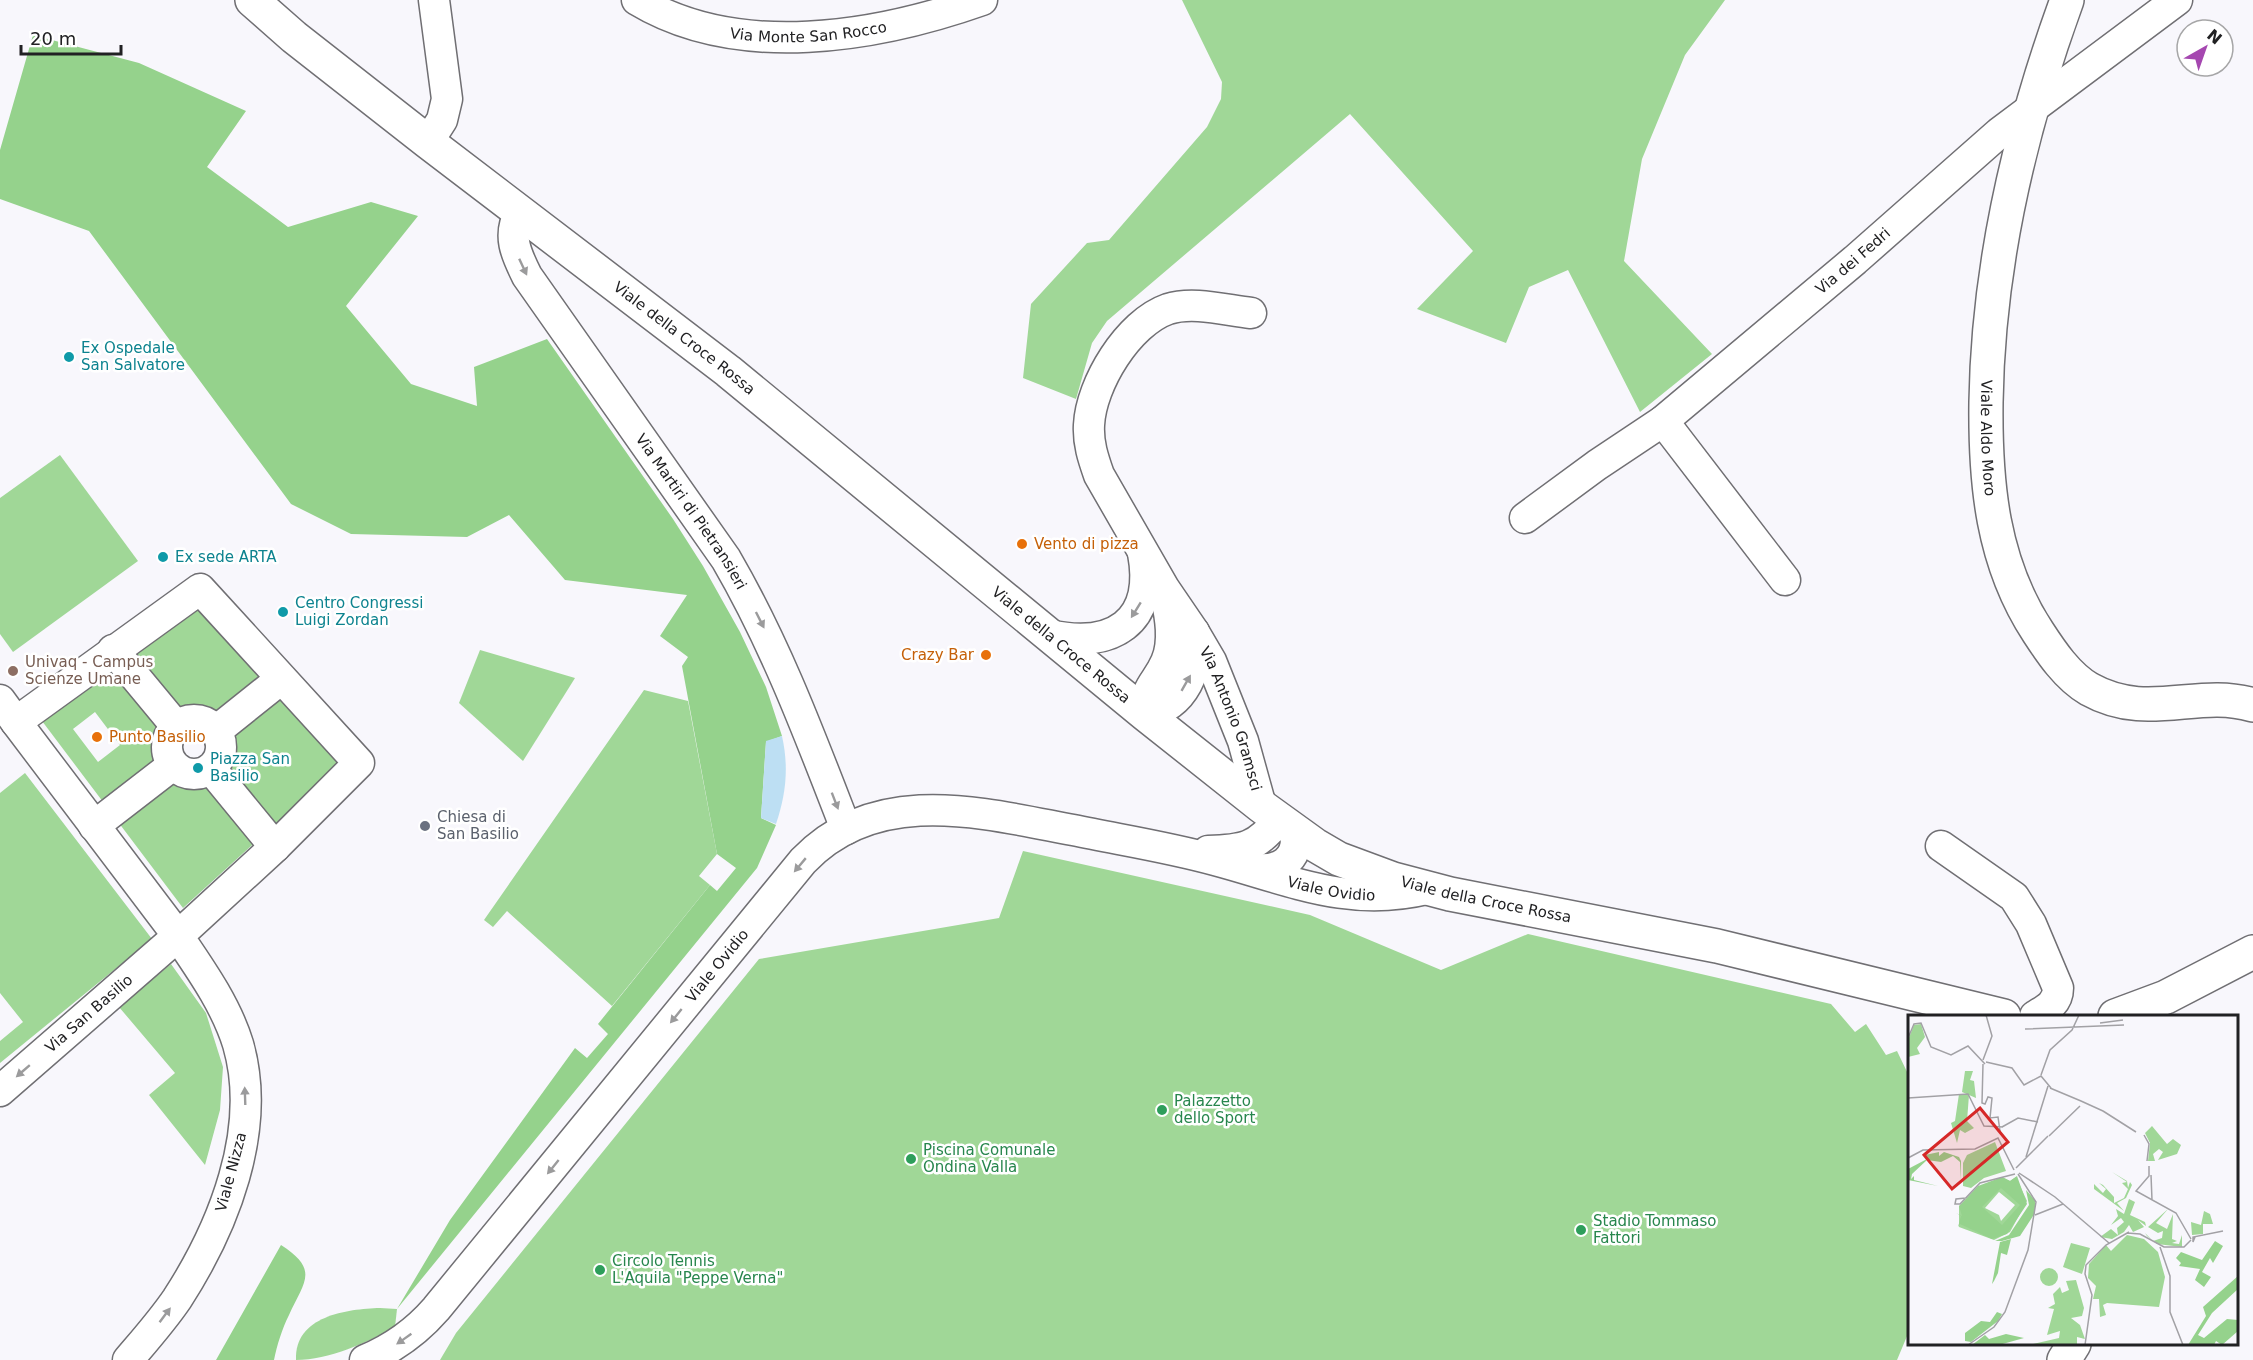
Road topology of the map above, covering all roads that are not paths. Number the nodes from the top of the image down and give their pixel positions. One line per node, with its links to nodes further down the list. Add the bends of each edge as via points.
1 (252, 0): 8 (main road, Viale della Croce Rossa)
2 (434, 0): 8 (street, via 447,99 442,120)
3 (637, 0): 4 (street, Via Monte San Rocco, via 703,27 779,36 819,36 881,28)
4 (982, 0)
5 (2067, 0): 7 (main road, Viale Aldo Moro)
6 (2178, 0): 7 (street, Via dei Fedri)
7 (2032, 108): 11 (street, Via dei Fedri); 20 (main road, Viale Aldo Moro, via 2000,242 1987,368 1989,498 2008,574 2017,597 2047,645 2086,687 2116,701 2135,704 2221,701)
8 (428, 142): 9 (main road, Viale della Croce Rossa)
9 (520, 213): 17 (main road, Viale della Croce Rossa, via 728,371); 29 (street, Via Martiri di Pietransieri, one-way to 29, via 513,227 514,246 527,276 746,592 785,672)
10 (1251, 313): 13 (street, Via Antonio Gramsci, via 1194,306 1169,309 1144,322 1106,371 1091,407 1092,457)
11 (1663, 421): 12 (street, Via dei Fedri); 14 (street)
12 (1525, 518)
13 (1143, 553): 15 (street, Via Antonio Gramsci); 17 (street, Via Antonio Gramsci, one-way to 17, via 1142,600 1121,628 1088,639)
14 (1785, 580)
15 (1164, 588): 16 (street, Via Antonio Gramsci); 22 (street, Via Antonio Gramsci, via 1170,622 1168,654 1149,689)
16 (1194, 632): 22 (street, Via Antonio Gramsci, one-way to 16, via 1169,704 1186,685 1196,661); 27 (street, Via Antonio Gramsci, via 1211,660)
17 (1049, 635): 22 (main road, Viale della Croce Rossa)
18 (113, 650): 19 (street, via 200,589); 21 (street); 23 (street)
19 (281, 679): 24 (street); 31 (street, via 359,762)
20 (2253, 705)
21 (8, 711): 28 (street)
22 (1145, 714): 27 (main road, Viale della Croce Rossa)
23 (176, 726): 24 (street, via 197,720); 25 (street, via 167,745)
24 (216, 731): 26 (street, via 220,755)
25 (173, 765): 26 (street, via 195,775); 28 (street)
26 (211, 769): 31 (street)
27 (1278, 819): 32 (street, Viale Ovidio, via 1263,838 1247,847); 33 (street, Viale Ovidio, via 1295,847 1288,860 1279,867 1260,870); 34 (main road, Viale della Croce Rossa, via 1339,859)
28 (94, 826): 35 (street)
29 (846, 829): 32 (street, Viale Ovidio, via 898,813 957,810); 44 (street, Viale Ovidio, one-way to 44, via 803,861 436,1309 403,1340)
30 (1941, 846): 39 (street, via 2014,897 2025,914 2058,988 2056,999)
31 (275, 847): 35 (street)
32 (1184, 852): 33 (street, Viale Ovidio)
33 (1236, 866): 34 (street, Viale Ovidio, via 1345,894 1391,895)
34 (1427, 889): 38 (main road, Viale della Croce Rossa, via 1717,946)
35 (178, 936): 41 (street, Via San Basilio, one-way to 41); 43 (street, Viale Nizza, one-way to 35, via 166,1315 202,1254 230,1190 243,1128 244,1081 235,1036 214,993)
36 (2253, 952): 37 (main road)
37 (2157, 1007): 40 (main road)
38 (1996, 1015)
39 (2038, 1015)
40 (2123, 1015)
41 (0, 1091)
42 (2073, 1345): 45 (main road)
43 (128, 1360)
44 (365, 1360)
45 (2064, 1360)

